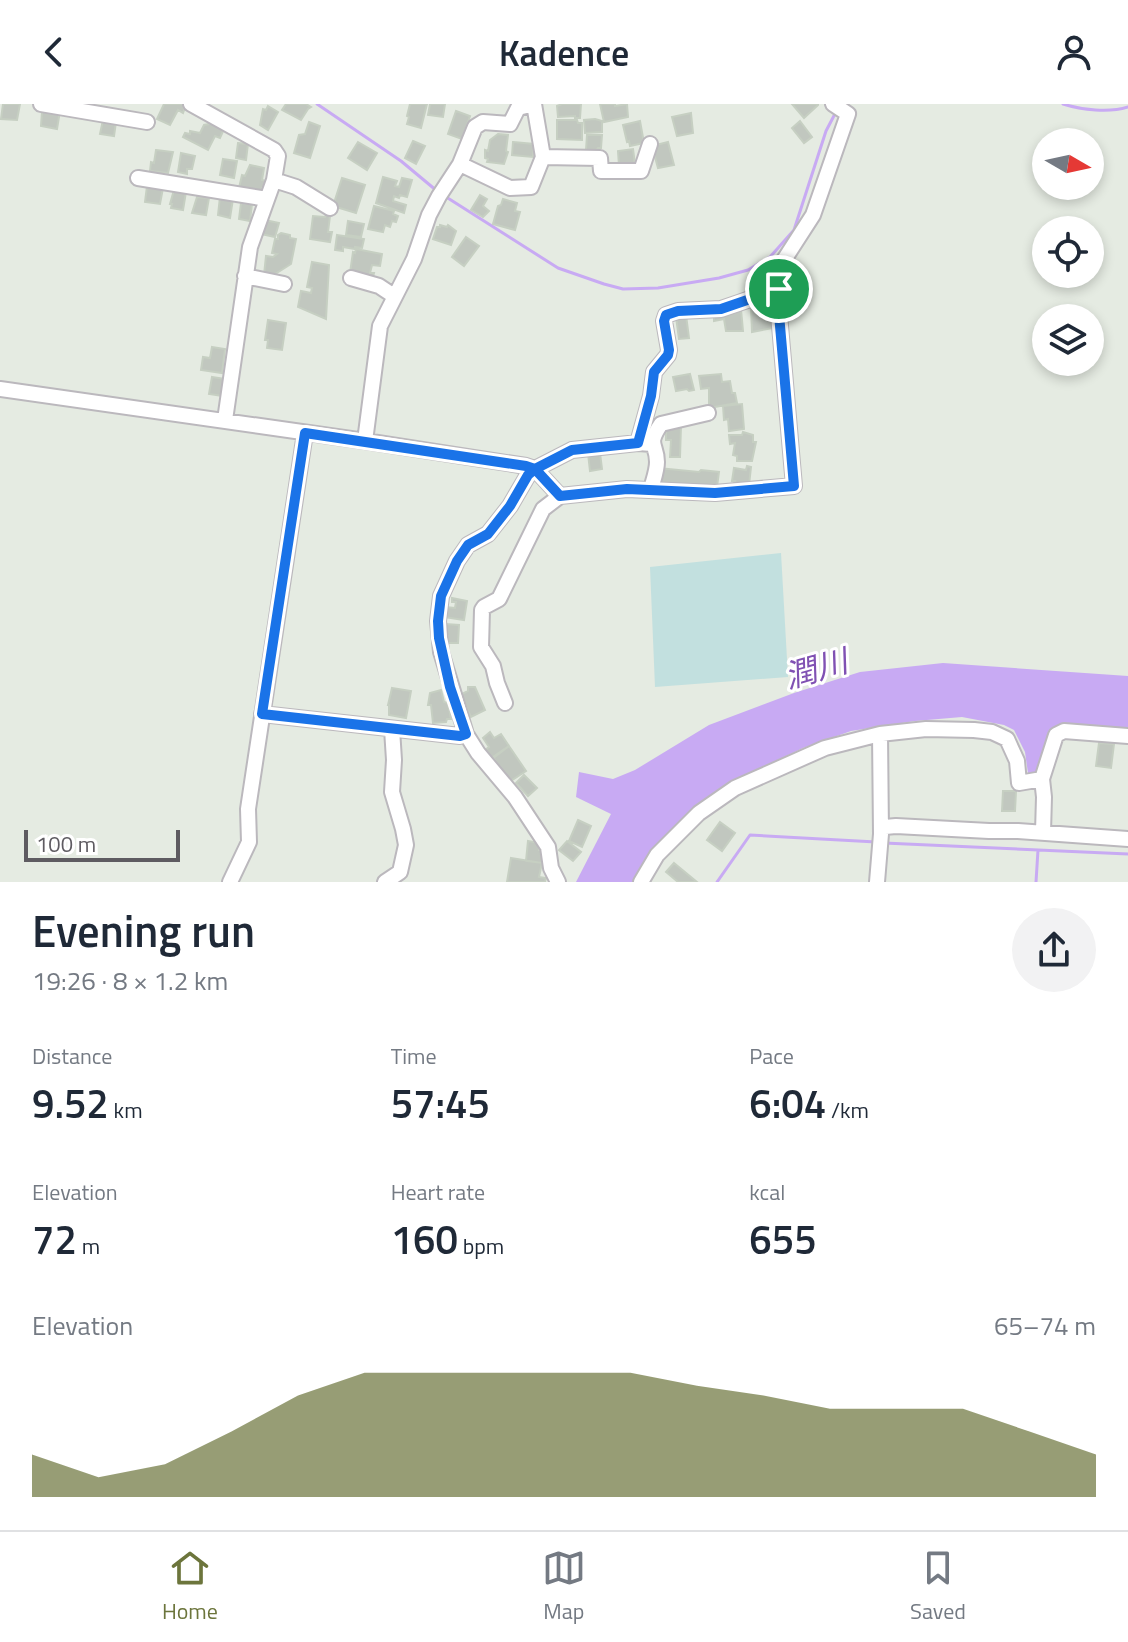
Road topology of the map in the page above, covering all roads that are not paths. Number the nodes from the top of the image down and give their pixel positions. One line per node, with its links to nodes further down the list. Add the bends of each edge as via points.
1 (41, 104): 4 (street)
2 (191, 104): 9 (street, via 274,150)
3 (837, 107): 15 (street, via 848,114 819,201 784,260)
4 (147, 122)
5 (650, 144): 6 (street, via 641,171 601,171 600,158)
6 (543, 157): 7 (street, via 531,187 510,188); 7 (street, via 534,104 518,108 510,124 478,124)
7 (460, 164): 16 (street, via 429,215)
8 (138, 178): 10 (street)
9 (274, 180): 10 (street); 11 (street)
10 (267, 199): 12 (street)
11 (330, 208)
12 (245, 276): 14 (street); 19 (street)
13 (351, 278): 16 (street)
14 (284, 284)
15 (779, 289): 22 (street, via 721,309 666,315 669,350 654,372); 24 (street, via 794,486 715,493)
16 (394, 296): 21 (street, via 380,326)
17 (0, 389): 19 (street)
18 (708, 413): 22 (street, via 661,424)
19 (225, 420): 20 (street)
20 (305, 433): 21 (street); 27 (street)
21 (365, 441): 23 (street)
22 (645, 443): 23 (street, via 572,450); 24 (street, via 654,447 657,465)
23 (535, 469): 25 (street); 29 (street, via 488,534 468,545 441,596 441,652)
24 (651, 489): 25 (street)
25 (560, 496): 26 (street, via 543,509 499,599 482,610 481,647)
26 (505, 703)
27 (262, 714): 28 (street); 36 (street, via 248,809 249,842)
28 (392, 729): 29 (street); 37 (street, via 392,792 406,845 400,872)
29 (466, 734): 38 (street, via 548,847)
30 (880, 734): 32 (street, via 926,729 992,732 1007,739 1019,783); 34 (street); 39 (street, via 825,748 735,788 699,813 657,855)
31 (1128, 736): 32 (street, via 1064,731 1056,735)
32 (1042, 779): 33 (street)
33 (1037, 832): 34 (street, via 889,826); 35 (street)
34 (881, 834): 40 (street)
35 (1128, 839)
36 (230, 882)
37 (385, 882)
38 (558, 882)
39 (641, 882)
40 (877, 882)

